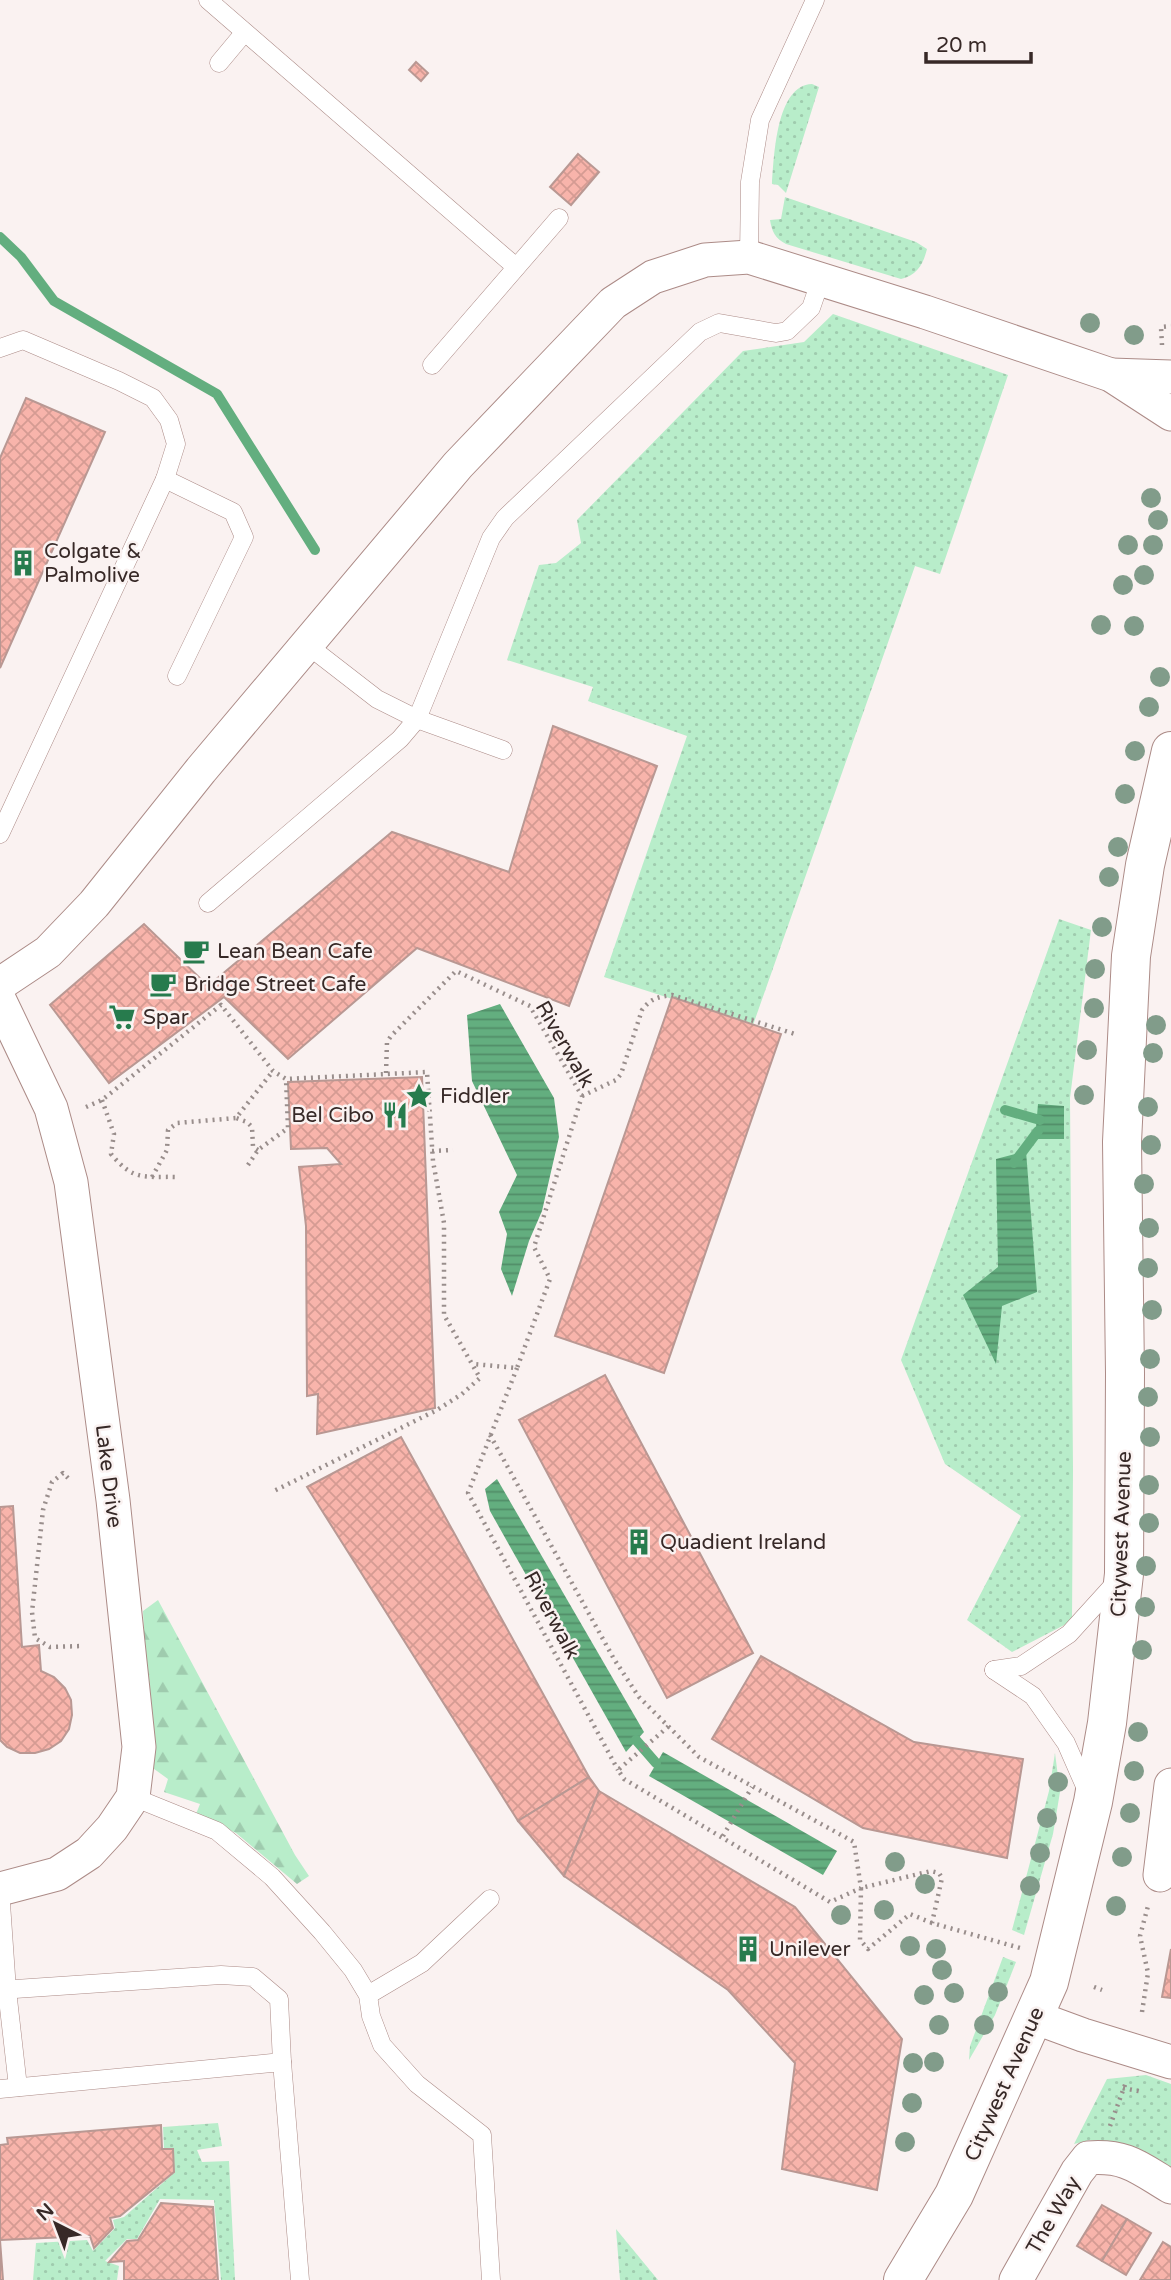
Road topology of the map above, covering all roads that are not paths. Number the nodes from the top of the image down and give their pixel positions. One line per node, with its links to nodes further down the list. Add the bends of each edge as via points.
1 (208, 0): 3 (lane)
2 (815, 0): 6 (lane, via 760,120 750,183)
3 (244, 33): 4 (lane); 7 (lane)
4 (219, 63)
5 (559, 218): 7 (lane)
6 (749, 257): 8 (street); 15 (street, via 705,260 653,277 612,303 458,465)
7 (516, 267): 10 (lane)
8 (821, 279): 11 (street); 17 (lane, via 811,308 787,331 719,323 700,332 505,518 491,538)
9 (0, 348): 14 (lane, via 23,340 153,398 169,420 176,444)
10 (432, 365)
11 (1111, 375): 12 (street); 13 (street)
12 (1171, 377)
13 (1171, 414)
14 (165, 479): 16 (lane, via 233,512 244,537); 20 (lane)
15 (306, 644): 17 (lane, via 377,699); 22 (street, via 94,904 48,952)
16 (177, 676)
17 (417, 719): 18 (lane); 21 (lane, via 400,739)
18 (503, 750)
19 (1171, 751): 24 (main road, Citywest Avenue, via 1145,865 1131,956 1122,1142)
20 (0, 834)
21 (208, 903)
22 (0, 984)
23 (0, 1002): 26 (street, Lake Drive, via 53,1116 71,1182 113,1500 139,1747)
24 (1124, 1574): 27 (main road, Citywest Avenue); 27 (lane, via 1069,1634 1021,1667 994,1670 1033,1696 1066,1743)
25 (1171, 1785): 28 (street)
26 (133, 1797): 29 (street, Lake Drive, via 89,1853 57,1874); 32 (lane, via 217,1831 236,1846 272,1877 322,1932)
27 (1093, 1802): 33 (main road, Citywest Avenue, via 1049,1982)
28 (1160, 1875)
29 (0, 1889): 31 (lane)
30 (490, 1899): 32 (lane, via 422,1963)
31 (4, 1990): 34 (lane, via 253,1976 279,1999); 36 (lane)
32 (368, 1995): 39 (lane, via 382,2045 417,2084 482,2135)
33 (1034, 2017): 35 (street); 40 (main road, Citywest Avenue, via 954,2195)
34 (282, 2062): 36 (lane); 38 (lane)
35 (1171, 2062)
36 (9, 2088)
37 (1171, 2187): 41 (street, The Way, via 1130,2162 1088,2158)
38 (300, 2280)
39 (491, 2280)
40 (903, 2280)
41 (1016, 2280)

